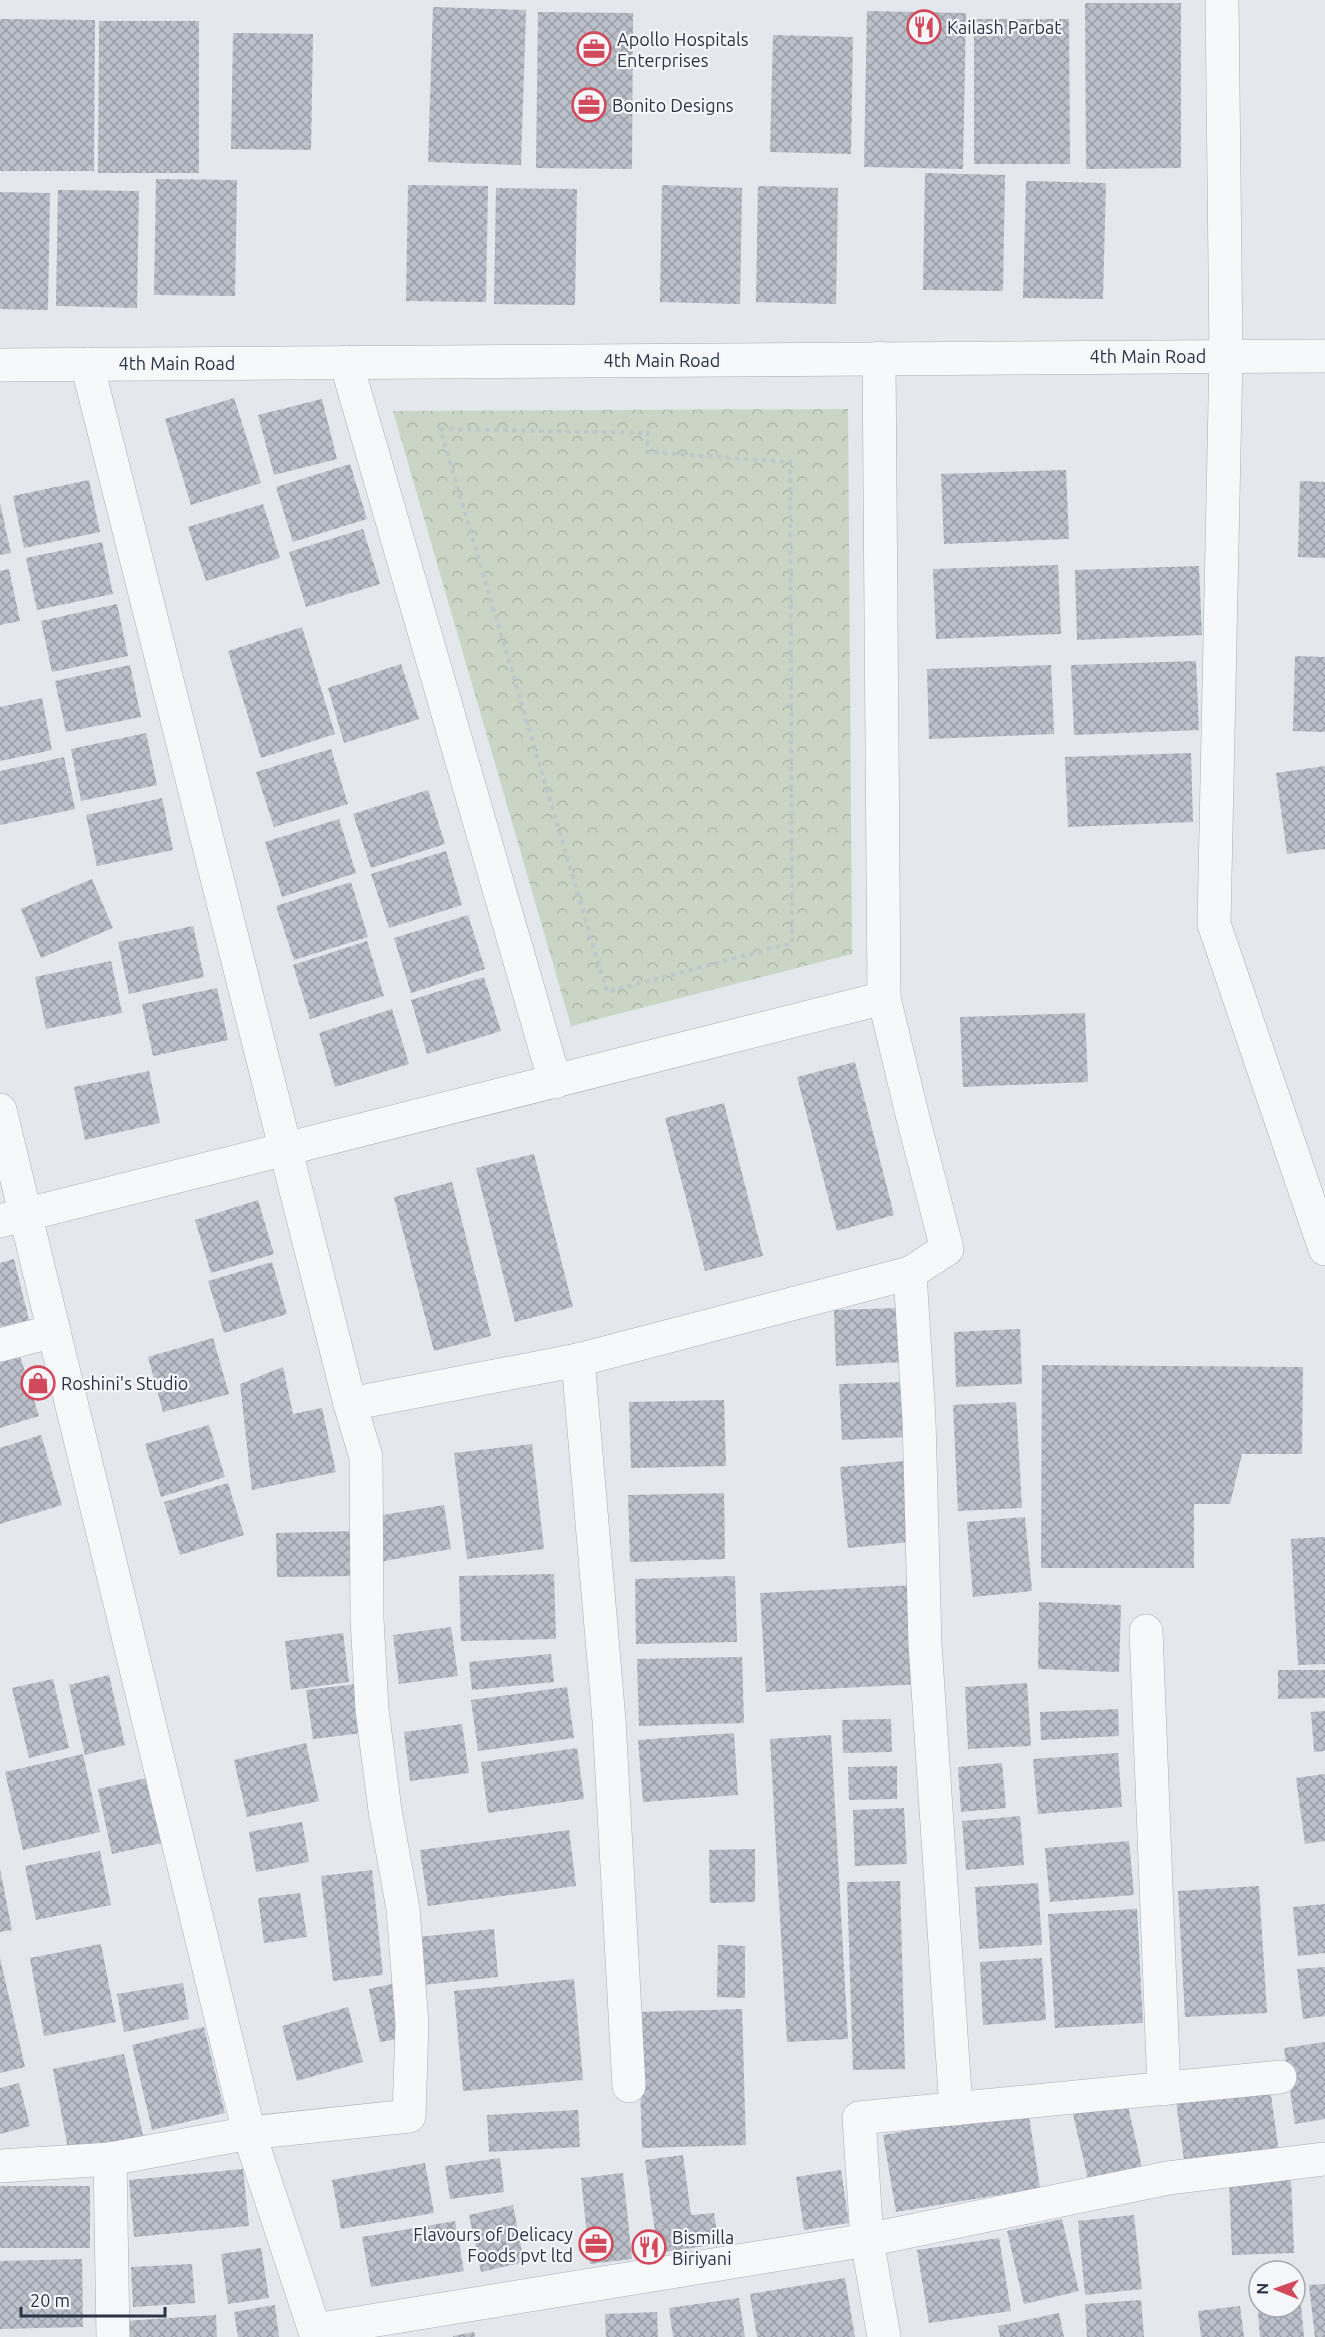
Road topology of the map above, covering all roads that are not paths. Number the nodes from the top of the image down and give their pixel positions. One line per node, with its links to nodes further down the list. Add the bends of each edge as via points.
1 (1222, 0): 2 (street)
2 (1226, 356): 3 (street, 4th Main Road); 4 (street, 4th Main Road); 13 (street, via 1214,924)
3 (1325, 356)
4 (879, 358): 5 (street, 4th Main Road); 8 (street)
5 (346, 362): 7 (street, 4th Main Road); 9 (street)
6 (0, 364): 7 (street, 4th Main Road)
7 (87, 364): 11 (street)
8 (884, 998): 9 (street); 14 (street, via 947,1249)
9 (555, 1082): 11 (street)
10 (0, 1110): 12 (street)
11 (286, 1149): 12 (street); 18 (street)
12 (13, 1218): 15 (street)
13 (1325, 1249)
14 (910, 1273): 17 (street); 23 (street, via 926,1644)
15 (54, 1331): 16 (street); 24 (street)
16 (0, 1345)
17 (578, 1360): 18 (street); 21 (street, via 609,1720)
18 (350, 1404): 24 (street, via 366,1456 372,1710 384,1810 404,1909 412,2024 409,2116)
19 (1146, 1631): 22 (street)
20 (1280, 2078): 22 (street)
21 (629, 2086)
22 (1164, 2089): 23 (street)
23 (956, 2109): 28 (street, via 859,2118)
24 (249, 2133): 25 (street); 29 (street)
25 (110, 2159): 27 (street); 30 (street)
26 (1325, 2160): 28 (street, via 1168,2178)
27 (0, 2166)
28 (867, 2240): 29 (street); 31 (street)
29 (316, 2333)
30 (112, 2337)
31 (884, 2337)

